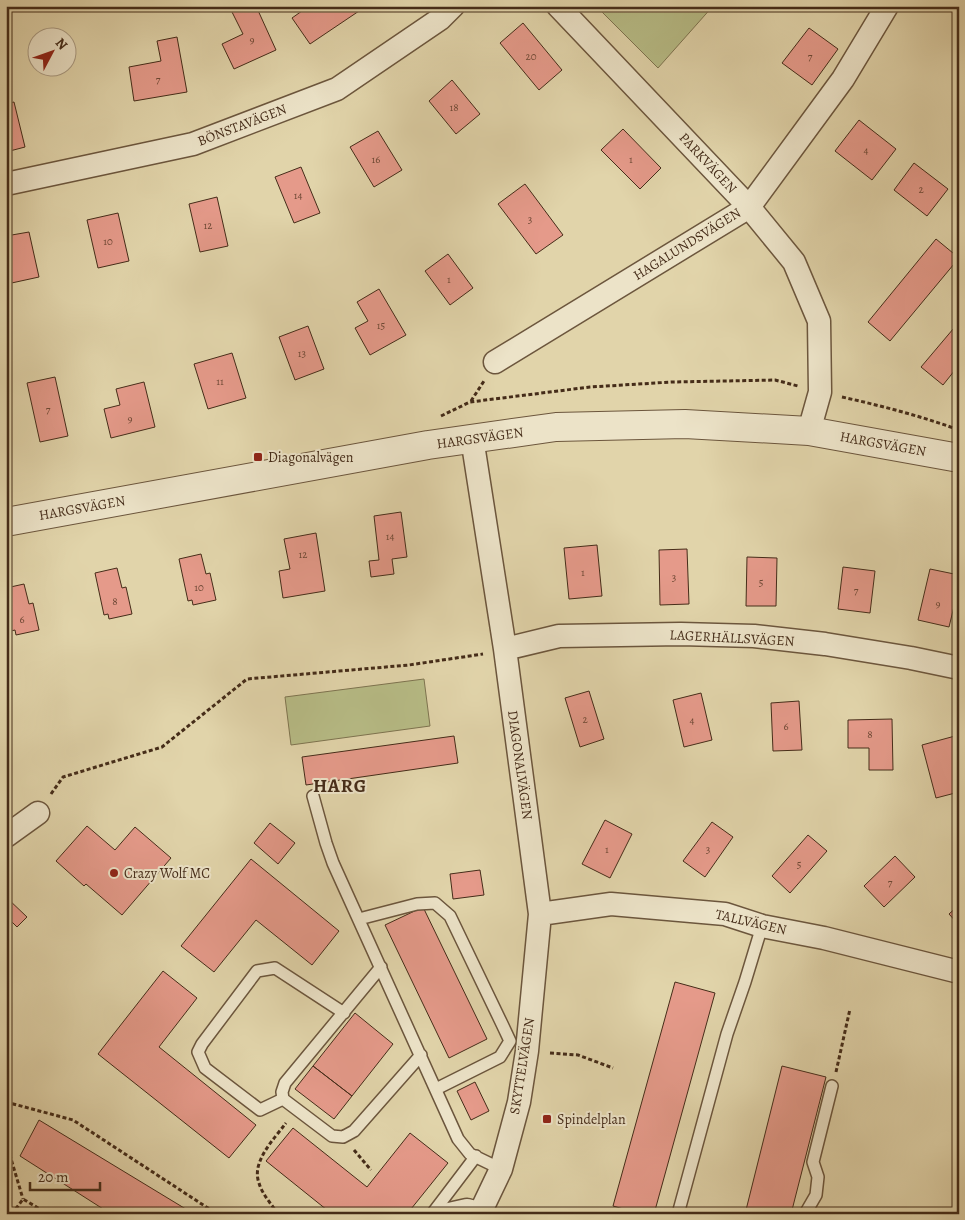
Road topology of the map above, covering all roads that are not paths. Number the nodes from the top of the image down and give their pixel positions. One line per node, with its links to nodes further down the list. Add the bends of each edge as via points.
1 (453, 6): 4 (street, BÖNSTAVÄGEN, via 337,89 193,144)
2 (558, 6): 5 (street, PARKVÄGEN)
3 (887, 6): 5 (street, HAGALUNDSVÄGEN, via 843,79)
4 (6, 184)
5 (749, 206): 6 (street, HAGALUNDSVÄGEN); 7 (street, PARKVÄGEN, via 794,262 819,321 820,392)
6 (495, 362)
7 (809, 431): 8 (street, HARGSVÄGEN, via 665,425 556,427); 9 (street, HARGSVÄGEN)
8 (472, 438): 10 (street, HARGSVÄGEN); 11 (street, DIAGONALVÄGEN)
9 (959, 458)
10 (6, 522)
11 (505, 649): 12 (street, LAGERHÄLLSVÄGEN, via 559,636 754,636 825,644); 16 (street, DIAGONALVÄGEN)
12 (959, 668)
13 (313, 796): 17 (lane, via 326,843)
14 (38, 814): 15 (street)
15 (6, 836)
16 (540, 914): 18 (street, TALLVÄGEN, via 611,904 725,914); 27 (street, SKYTTELVÄGEN, via 520,1102)
17 (359, 919): 19 (lane); 24 (lane, via 435,902 450,916 510,1041 500,1057)
18 (762, 926): 20 (street, TALLVÄGEN); 31 (lane, via 727,1034)
19 (381, 967): 21 (lane); 22 (lane)
20 (959, 972)
21 (344, 1014): 25 (lane, via 285,1083); 25 (lane, via 275,968 257,972 202,1044 198,1052 205,1068 260,1110)
22 (421, 1055): 24 (lane); 25 (lane, via 354,1131 343,1137 332,1136)
23 (832, 1086): 32 (lane, via 813,1162 818,1177 816,1196)
24 (436, 1089): 26 (lane, via 458,1138 470,1154)
25 (283, 1099)
26 (476, 1156): 27 (lane); 29 (lane)
27 (501, 1169): 28 (street, SKYTTELVÄGEN)
28 (481, 1213): 30 (street, via 467,1210)
29 (432, 1214)
30 (449, 1214)
31 (678, 1214)
32 (806, 1214)

